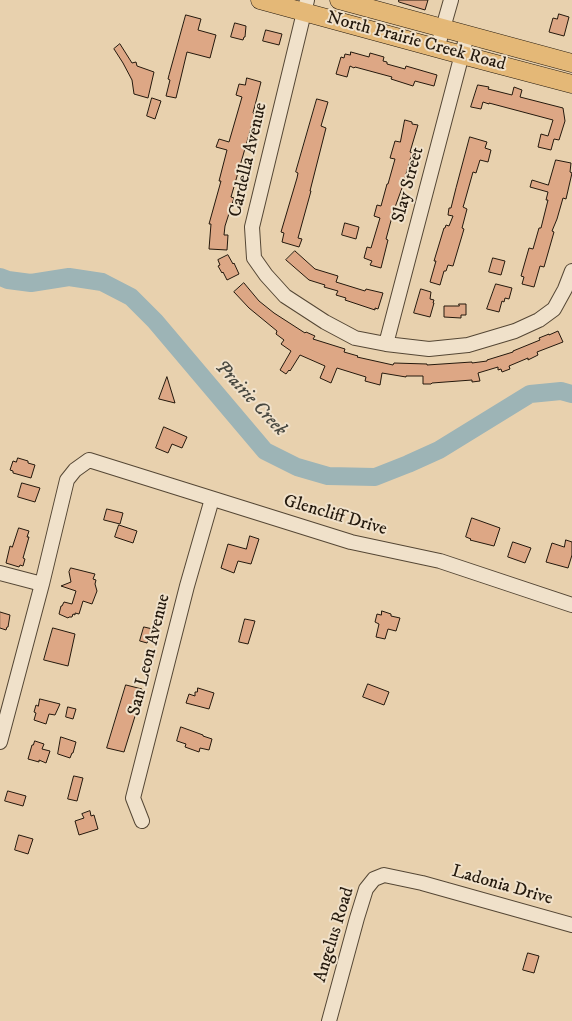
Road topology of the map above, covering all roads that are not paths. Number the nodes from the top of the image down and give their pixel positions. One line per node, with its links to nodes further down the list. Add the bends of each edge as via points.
1 (260, 0): 4 (main road, North Prairie Creek Road)
2 (339, 0): 5 (main road, North Prairie Creek Road)
3 (451, 0): 5 (street)
4 (300, 5): 7 (main road, North Prairie Creek Road); 12 (street, Cardella Avenue, via 252,227 254,258 284,296 355,338)
5 (443, 28): 6 (main road, North Prairie Creek Road); 7 (street)
6 (467, 35): 8 (street, Slay Street); 9 (main road, North Prairie Creek Road)
7 (437, 49): 8 (main road, North Prairie Creek Road)
8 (462, 56): 10 (main road, North Prairie Creek Road); 12 (street, Slay Street)
9 (572, 64)
10 (572, 84)
11 (572, 272): 12 (street, Cardella Avenue, via 554,309 516,331 468,345 429,349)
12 (386, 344)
13 (212, 499): 15 (street, Glencliff Drive, via 89,460 74,470 67,480); 16 (street, Glencliff Drive, via 351,542 440,561); 18 (street, San Leon Avenue, via 133,798)
14 (0, 573): 15 (street)
15 (42, 584): 17 (street)
16 (572, 605)
17 (0, 742)
18 (142, 821)
19 (422, 883): 20 (street, Ladonia Drive); 21 (street, Angelus Road, via 384,875 374,879 366,890)
20 (572, 925)
21 (329, 1021)

